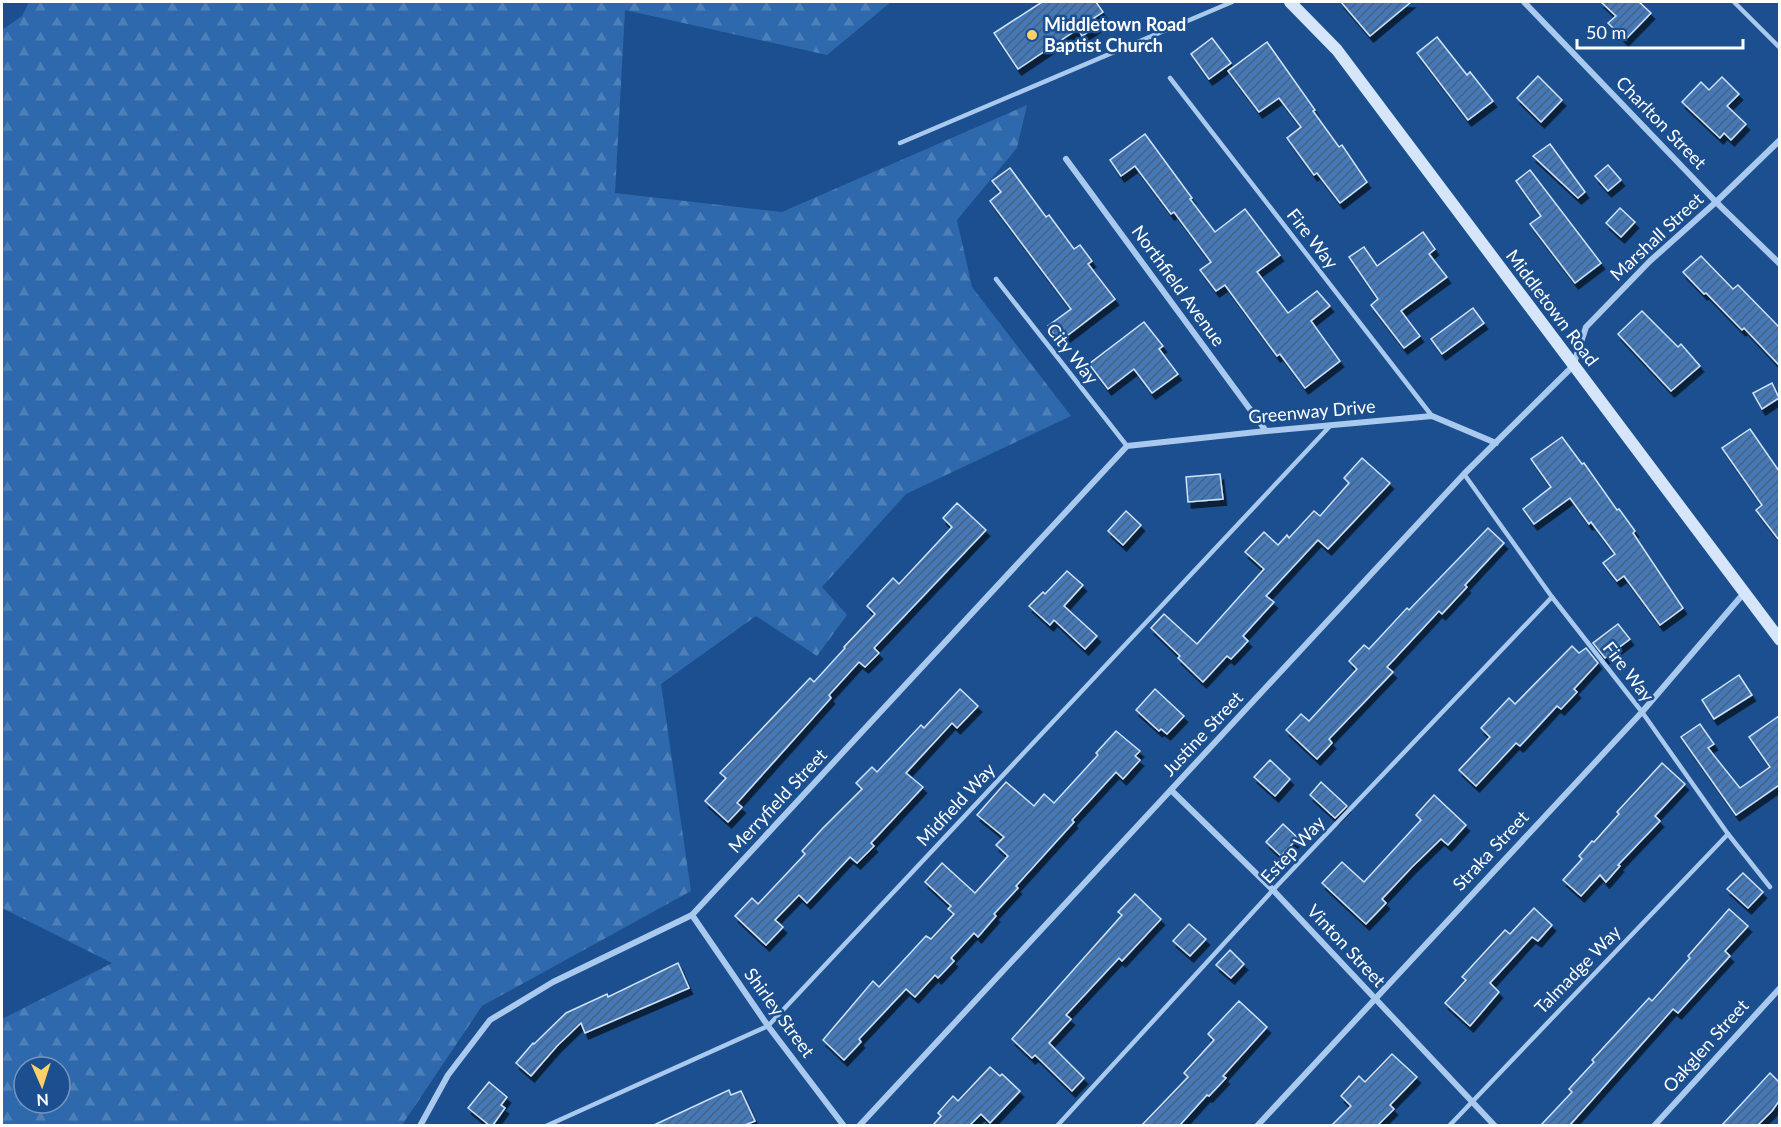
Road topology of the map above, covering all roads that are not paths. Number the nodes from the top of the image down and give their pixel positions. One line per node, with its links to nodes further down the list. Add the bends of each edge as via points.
1 (1233, 2): 8 (lane)
2 (1290, 2): 13 (street, Middletown Road, via 1337,50)
3 (1524, 2): 10 (street, Charlton Street)
4 (1734, 2): 5 (lane)
5 (1779, 48)
6 (1170, 78): 14 (lane, Fire Way)
7 (1779, 140): 10 (street, Marshall Street)
8 (900, 143)
9 (1066, 159): 16 (street, Northfield Avenue)
10 (1716, 202): 11 (street, Charlton Street); 13 (street, Marshall Street, via 1650,261 1586,327)
11 (1779, 264)
12 (996, 279): 18 (lane, City Way)
13 (1573, 366): 17 (street, Justine Street); 20 (street, Middletown Road)
14 (1432, 416): 15 (street, Greenway Drive); 17 (street, Greenway Drive)
15 (1331, 425): 16 (street, Greenway Drive); 31 (lane, Midfield Way)
16 (1266, 431): 18 (street, Greenway Drive)
17 (1496, 443): 19 (street, Justine Street)
18 (1126, 446): 28 (street, Merryfield Street)
19 (1464, 474): 21 (lane, Fire Way); 24 (street, Justine Street)
20 (1744, 593): 22 (street, Middletown Road); 23 (street, Straka Street)
21 (1552, 597): 23 (lane, Fire Way); 27 (lane, Estep Way)
22 (1779, 640)
23 (1642, 712): 25 (lane, Fire Way); 30 (street, Straka Street)
24 (1171, 790): 27 (street, Vinton Street); 36 (street, Justine Street)
25 (1728, 834): 26 (lane, Fire Way); 32 (lane, Talmadge Way)
26 (1770, 887)
27 (1273, 891): 30 (street, Vinton Street); 37 (lane, Estep Way)
28 (692, 915): 31 (street, Shirley Street); 33 (street, Merryfield Street, via 553,982 490,1020 448,1075)
29 (1779, 988): 41 (street, Oakglen Street)
30 (1374, 998): 32 (street, Vinton Street); 38 (street, Straka Street)
31 (768, 1026): 34 (lane, Midfield Way); 35 (street, Shirley Street)
32 (1471, 1101): 39 (lane, Talmadge Way); 40 (street, Vinton Street)
33 (420, 1125)
34 (546, 1125)
35 (844, 1125)
36 (860, 1125)
37 (1057, 1125)
38 (1257, 1125)
39 (1449, 1125)
40 (1495, 1125)
41 (1654, 1125)

